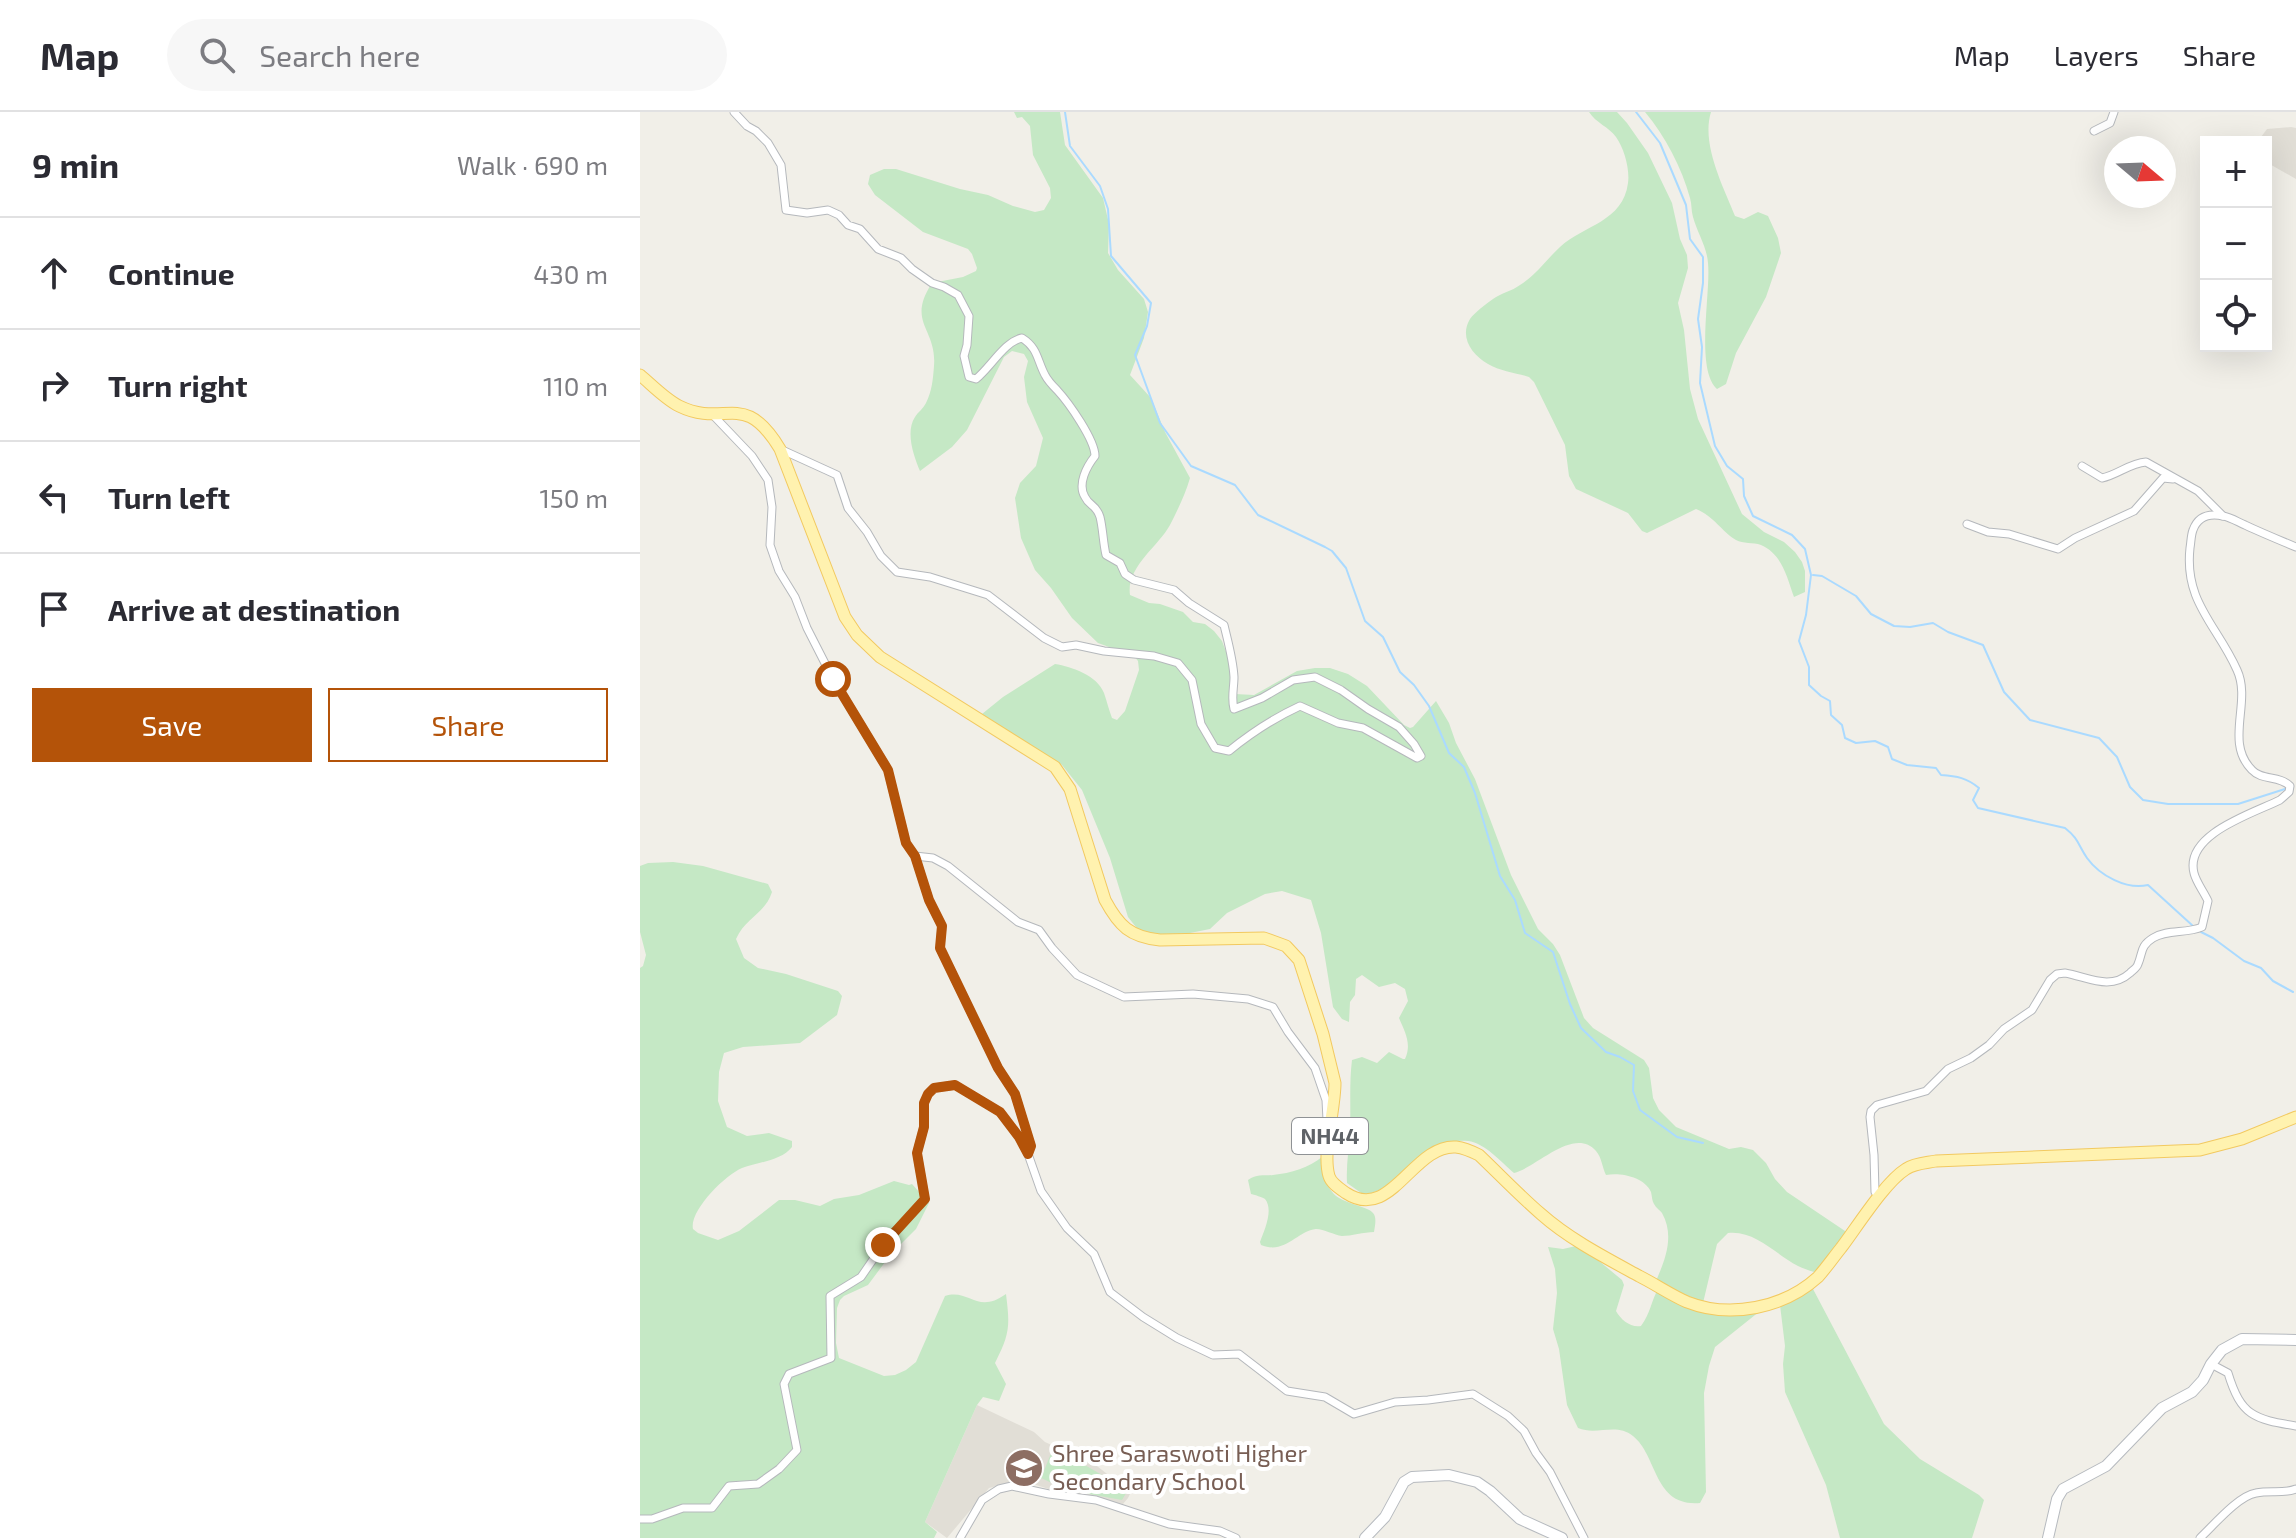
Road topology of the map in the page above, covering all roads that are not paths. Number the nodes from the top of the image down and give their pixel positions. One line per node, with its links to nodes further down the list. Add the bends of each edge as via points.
1 (734, 112): 6 (street, via 768,143 781,165 786,210 839,215 878,249 958,295 969,316 964,356 969,377 976,379 989,369 1013,339 1030,343 1045,375 1095,447 1095,456 1085,467 1083,494 1096,506 1106,555 1134,580 1174,590 1224,625 1234,709 1293,680 1315,677 1399,727 1421,756 1300,706 1229,751 1215,748 1201,724 1192,680 1178,663 1062,647 988,595 897,572 848,508 837,475)
2 (2114, 112): 3 (street, via 2110,123)
3 (2094, 131)
4 (642, 380): 5 (main road, NH44, via 679,406)
5 (711, 413): 6 (main road, NH44, via 745,413 769,431); 12 (street, via 768,480 770,545 779,571 833,679 888,770 906,843)
6 (780, 449): 14 (main road, NH44, via 837,601 857,635 880,657 1055,767 1070,789 1105,900 1124,927 1147,939 1264,938 1294,952 1304,970 1335,1083)
7 (2082, 466): 8 (street, via 2102,478 2146,462)
8 (2173, 479): 9 (street, via 2198,491); 10 (street, via 2163,478 2134,511 2058,549)
9 (2223, 516): 11 (street); 16 (street, via 2205,516 2192,532 2188,568 2193,593 2239,673 2238,739 2248,765 2261,776 2285,781 2290,789 2280,800 2212,832 2202,842 2194,873 2208,901 2199,929 2154,937 2140,952 2137,967 2110,983 2057,974 2032,1010 1971,1058 1948,1069 1926,1091 1877,1105 1870,1117)
10 (1967, 524)
11 (2296, 547)
12 (915, 856): 14 (street, via 948,866 1018,922 1039,930 1077,975 1124,997 1193,994 1273,1007 1315,1068 1326,1100); 15 (street, via 942,926 940,948 1015,1094 1031,1146)
13 (2296, 1117): 16 (main road, NH44, via 2200,1150 1916,1164)
14 (1328, 1143): 16 (main road, NH44, via 1331,1181 1367,1201 1381,1197 1443,1149 1456,1147 1479,1155 1543,1216 1615,1263 1687,1302 1730,1311 1773,1303 1819,1276)
15 (1028, 1154): 21 (street, via 1000,1112 955,1085 934,1088 924,1103 917,1153 925,1199 861,1277 830,1296 831,1358 789,1374 784,1384 797,1450 758,1484 729,1486 712,1508 683,1508); 26 (street, via 1041,1191 1094,1254 1110,1292 1143,1317 1213,1355 1239,1354 1287,1391 1325,1397 1354,1414 1395,1402 1473,1394 1524,1431)
16 (1879, 1197)
17 (2296, 1340): 18 (main road, via 2242,1339)
18 (2211, 1364): 19 (street, via 2228,1373 2236,1395 2257,1418); 27 (main road, via 2192,1392 2162,1408 2106,1466 2063,1489)
19 (2296, 1426)
20 (2296, 1489): 28 (street, via 2253,1493)
21 (640, 1519)
22 (960, 1538): 23 (street, via 982,1500 1012,1486 1096,1500 1169,1524)
23 (1236, 1538)
24 (1365, 1538): 25 (main road, via 1385,1517 1404,1482 1449,1475 1477,1482 1520,1519)
25 (1562, 1538)
26 (1584, 1538)
27 (2048, 1538)
28 (2200, 1538)

